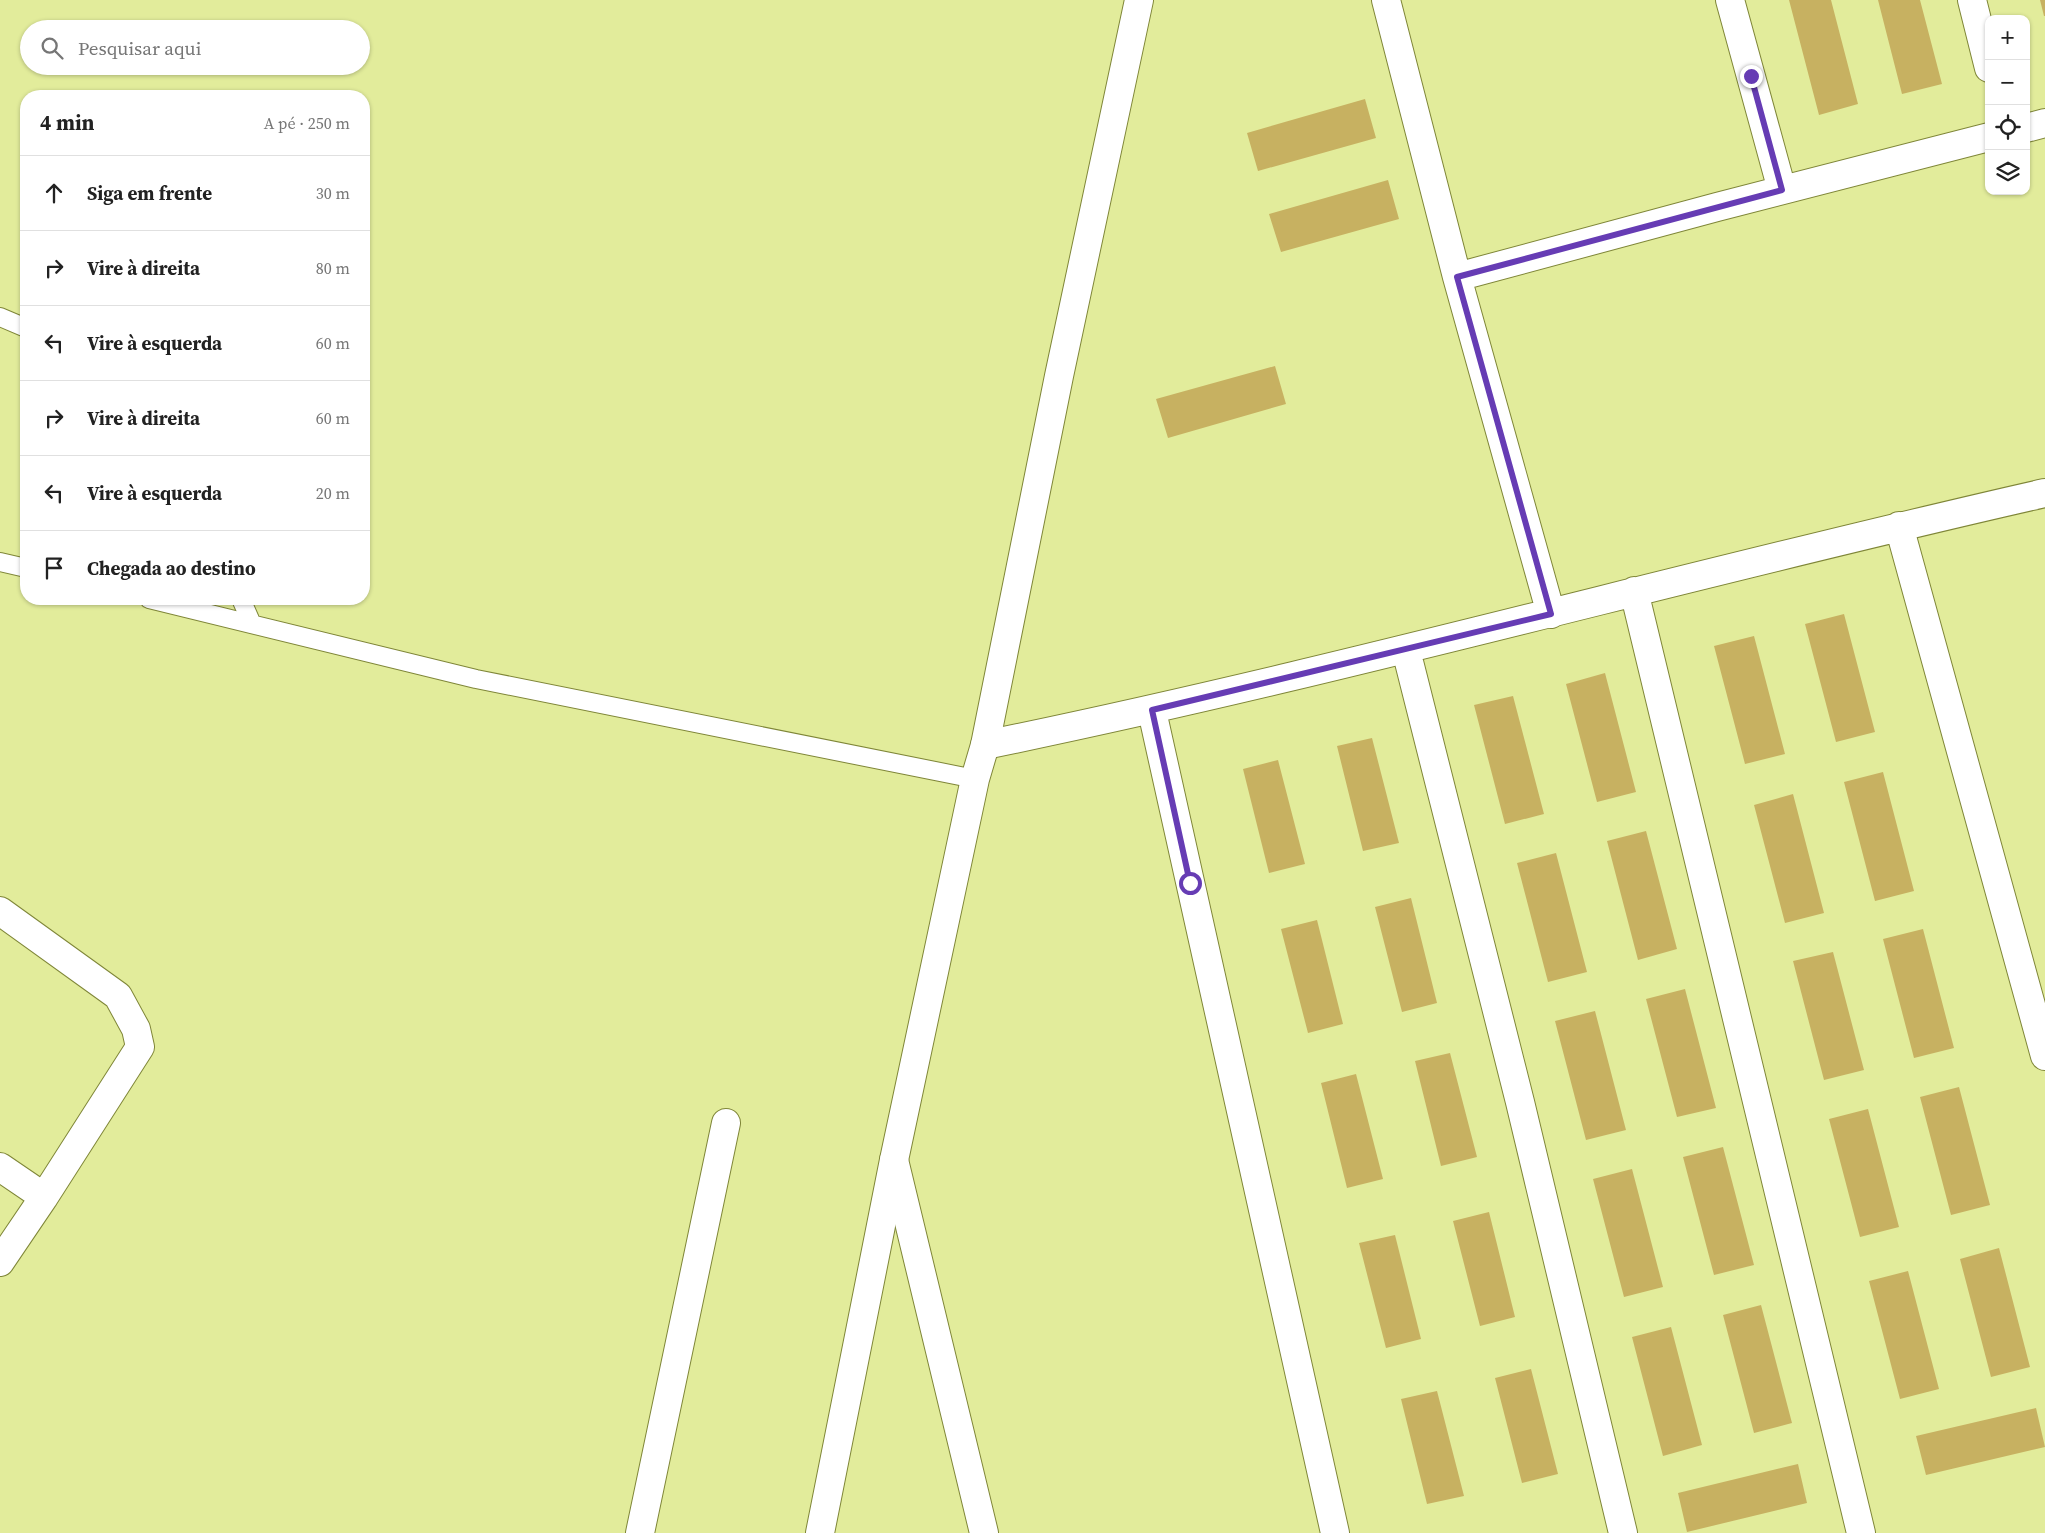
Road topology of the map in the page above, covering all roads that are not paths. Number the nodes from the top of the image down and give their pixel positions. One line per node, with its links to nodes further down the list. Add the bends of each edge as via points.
1 (1139, 0): 24 (street, via 1059,376)
2 (1386, 0): 10 (street)
3 (1730, 0): 9 (street)
4 (1972, 0): 5 (street)
5 (1987, 60)
6 (2045, 123): 7 (street)
7 (2030, 127)
8 (1985, 138): 9 (street)
9 (1782, 190): 10 (street)
10 (1457, 277): 20 (street)
11 (0, 317): 12 (lane)
12 (20, 325)
13 (2045, 493): 14 (street)
14 (1900, 526): 17 (street); 27 (street)
15 (0, 562): 16 (lane)
16 (20, 567)
17 (1634, 591): 20 (street); 38 (street)
18 (174, 605): 21 (lane)
19 (244, 605): 21 (lane)
20 (1551, 614): 22 (street)
21 (252, 624): 25 (lane, via 476,679)
22 (1406, 650): 23 (street); 37 (street)
23 (1152, 710): 24 (street); 36 (street)
24 (986, 745): 25 (street)
25 (975, 779): 29 (street)
26 (0, 912): 31 (street, via 118,996 136,1028 140,1046)
27 (2045, 1056)
28 (726, 1123): 33 (street)
29 (894, 1160): 34 (street); 35 (street)
30 (0, 1167): 31 (street)
31 (44, 1198): 32 (street)
32 (0, 1262)
33 (640, 1533)
34 (820, 1533)
35 (984, 1533)
36 (1335, 1533)
37 (1623, 1533)
38 (1861, 1533)

